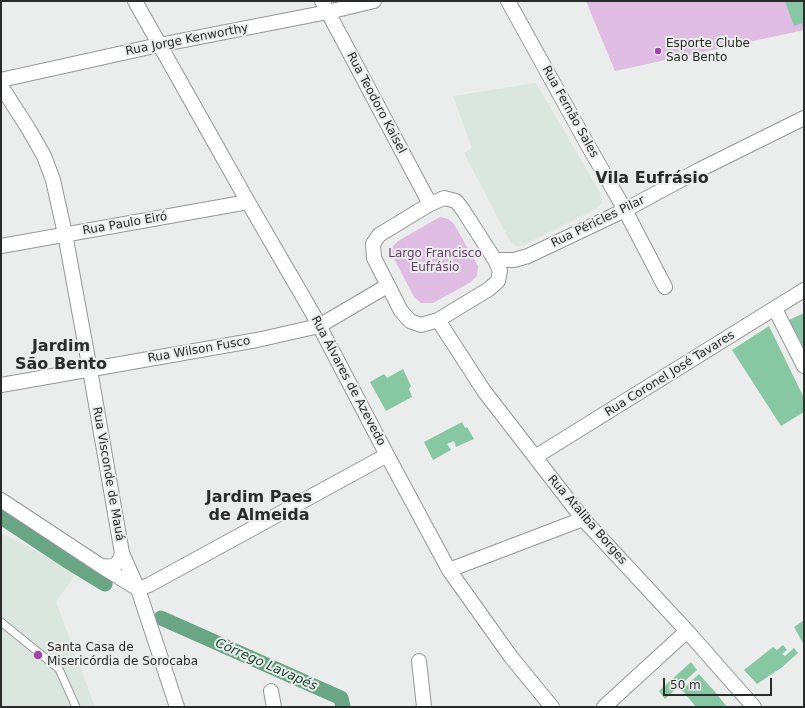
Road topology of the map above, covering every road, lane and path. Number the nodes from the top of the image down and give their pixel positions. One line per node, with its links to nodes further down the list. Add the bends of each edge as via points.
1 (135, 1): 5 (street, Rua Álvares de Azevedo)
2 (374, 1): 4 (street, Rua Jorge Kenworthy)
3 (508, 1): 11 (street, Rua Fernão Sales)
4 (325, 7): 5 (street, Rua Jorge Kenworthy); 10 (street, Rua Teodoro Kaisel)
5 (159, 44): 6 (street, Rua Jorge Kenworthy); 9 (street, Rua Álvares de Azevedo)
6 (1, 80)
7 (1, 86): 12 (street, Rua Visconde de Mauá, via 47,164 53,180)
8 (804, 118): 11 (street, Rua Péricles Pilar)
9 (248, 202): 12 (street, Rua Paulo Eiró); 20 (street, Rua Álvares de Azevedo)
10 (430, 204): 14 (street, via 444,198 456,201); 15 (street, via 379,235 373,244 374,258)
11 (625, 210): 14 (street, Rua Péricles Pilar, via 528,256 514,260); 16 (street, Rua Fernão Sales)
12 (64, 234): 13 (street, Rua Paulo Eiró); 22 (street, Rua Visconde de Mauá)
13 (1, 246)
14 (495, 260): 19 (street, via 500,271 498,281)
15 (387, 286): 19 (street, via 401,311 410,321 421,325); 20 (street, Rua Wilson Fusco)
16 (665, 287)
17 (804, 290): 18 (street, Rua Coronel José Tavares)
18 (775, 309): 21 (street); 25 (street, Rua Coronel José Tavares)
19 (438, 320): 25 (street, Rua Ataliba Borges, via 484,391)
20 (319, 326): 22 (street, Rua Wilson Fusco, via 257,340); 24 (street, Rua Álvares de Azevedo)
21 (804, 366)
22 (90, 370): 23 (street, Rua Wilson Fusco); 28 (street, Rua Visconde de Mauá)
23 (1, 385)
24 (387, 455): 30 (street, Rua Álvares de Azevedo); 31 (street)
25 (535, 457): 27 (street, Rua Ataliba Borges)
26 (1, 500): 29 (street)
27 (583, 519): 30 (street); 33 (street, Rua Ataliba Borges)
28 (122, 553): 29 (street, via 120,561 115,565); 31 (street, Rua Visconde de Mauá)
29 (101, 566): 31 (street)
30 (449, 570): 40 (street, Rua Álvares de Azevedo, via 511,657)
31 (138, 589): 37 (street, Rua Visconde de Mauá)
32 (1, 622): 36 (lane, via 59,669)
33 (687, 631): 41 (street); 42 (street, Rua Ataliba Borges)
34 (419, 661): 39 (street)
35 (271, 691): 38 (street)
36 (76, 707)
37 (177, 707)
38 (274, 707)
39 (424, 707)
40 (552, 707)
41 (604, 707)
42 (754, 707)

